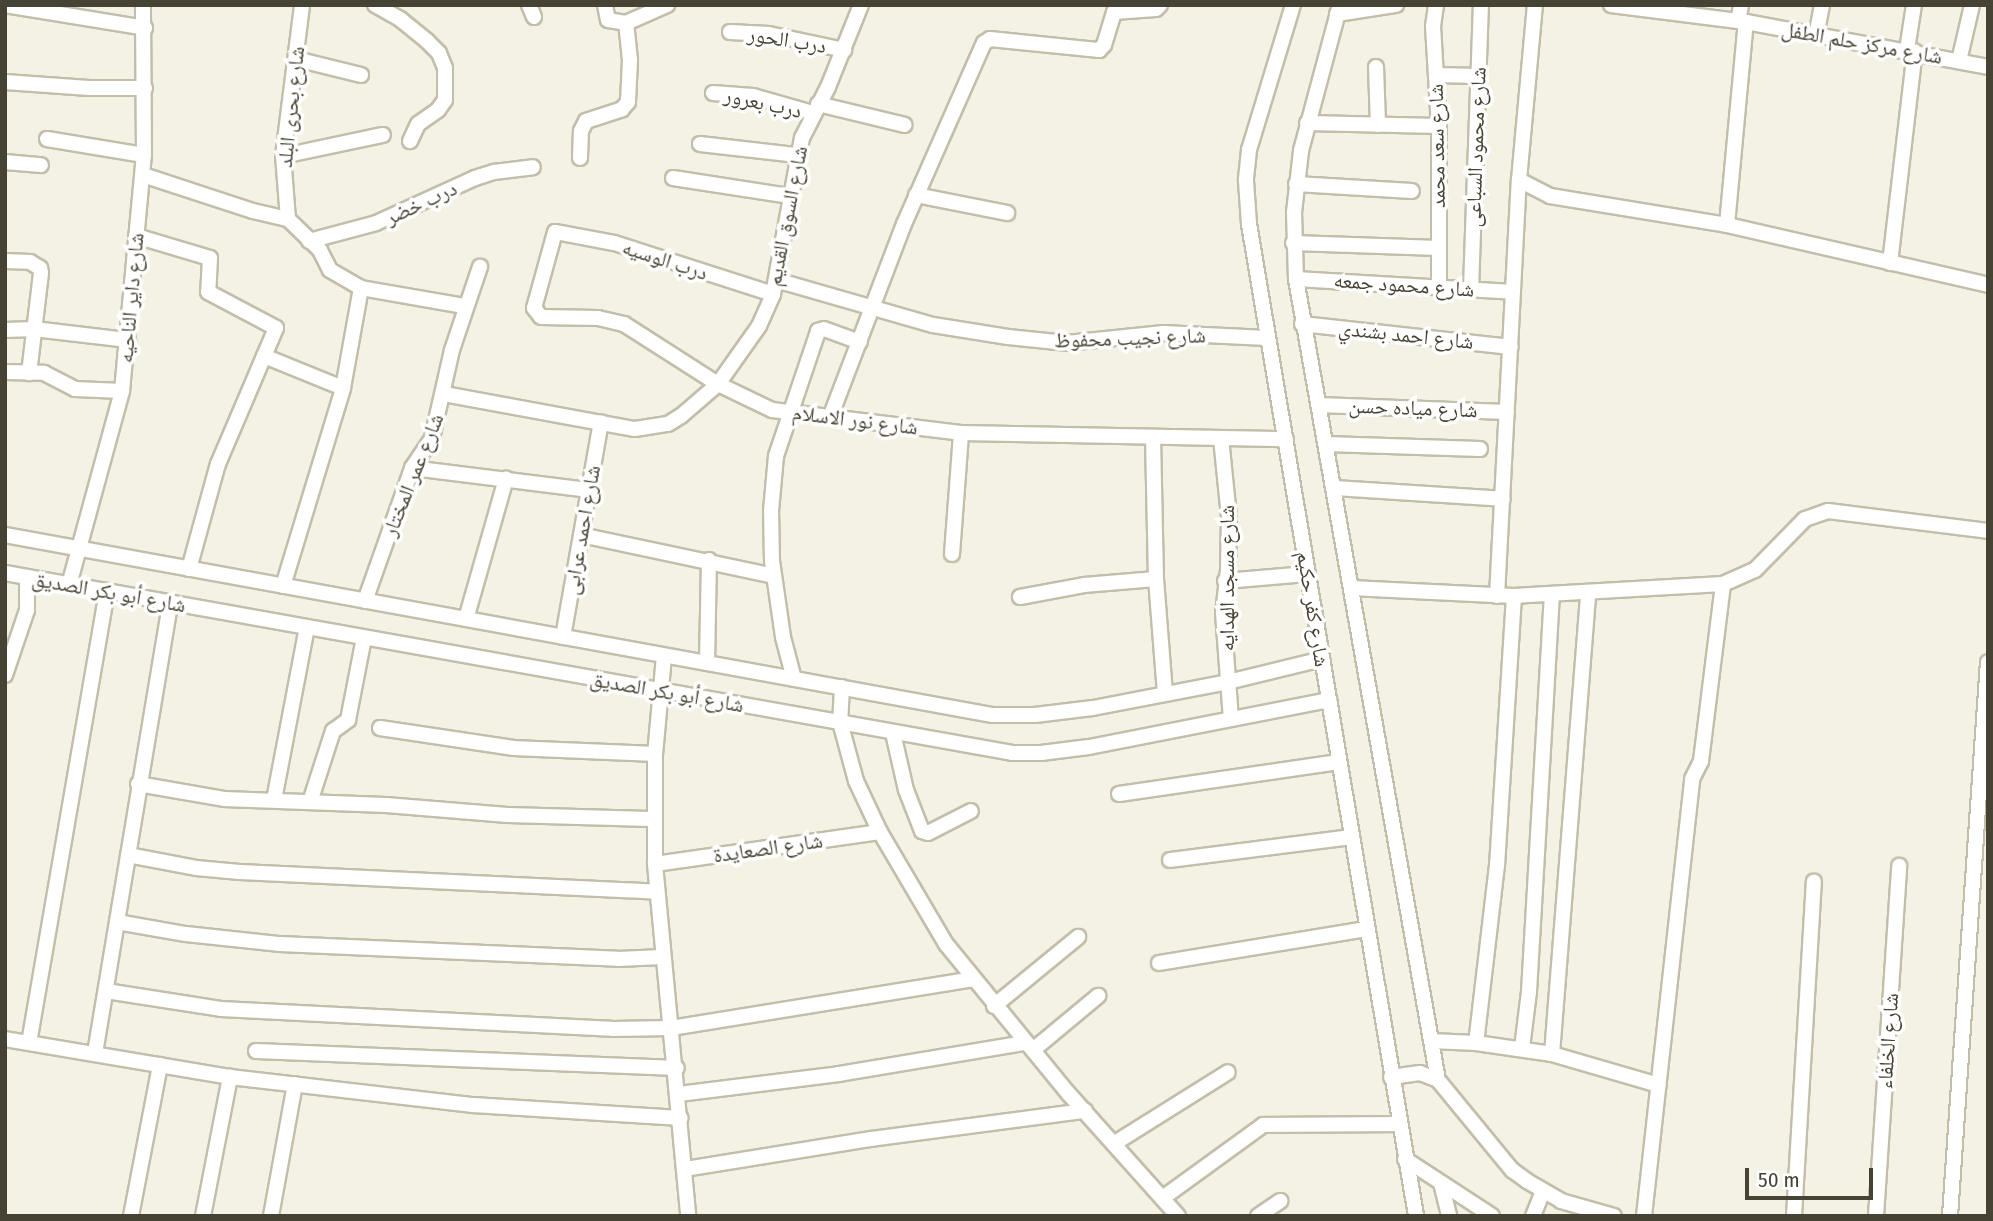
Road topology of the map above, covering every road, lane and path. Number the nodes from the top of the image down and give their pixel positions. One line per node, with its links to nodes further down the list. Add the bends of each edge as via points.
1 (5, 5): 23 (street)
2 (143, 5): 23 (street, شارع داير الناحيه)
3 (302, 5): 28 (street, شارع بحرى البلد)
4 (375, 5): 45 (street, via 414,29 439,53 445,68 444,100 418,124)
5 (605, 5): 21 (street, via 608,20)
6 (667, 5): 21 (street)
7 (861, 5): 26 (street, شارع السوق القديم)
8 (1160, 5): 59 (street, via 1114,12 1099,50 990,39 984,43)
9 (1293, 5): 84 (street, شارع كفر حكيم, via 1254,128 1246,181)
10 (1396, 5): 20 (street)
11 (1436, 5): 33 (street, شارع سعد محمد)
12 (1481, 5): 34 (street, شارع محمود السباعى)
13 (1535, 5): 56 (street)
14 (1611, 5): 19 (street, شارع مركز حلم الطفل)
15 (1741, 5): 22 (street)
16 (1822, 5): 25 (street)
17 (1914, 5): 27 (street)
18 (1972, 5): 29 (street)
19 (1644, 7): 22 (street, شارع مركز حلم الطفل)
20 (1339, 10): 39 (street, شارع كفر حكيم)
21 (632, 20): 50 (street, via 628,102 622,109 586,121)
22 (1742, 22): 25 (street, شارع مركز حلم الطفل); 63 (street)
23 (145, 28): 36 (street, شارع داير الناحيه)
24 (730, 32): 26 (street, درب الحور, via 769,34)
25 (1816, 36): 27 (street, شارع مركز حلم الطفل)
26 (844, 50): 38 (street, شارع السوق القديم)
27 (1911, 50): 29 (street, شارع مركز حلم الطفل); 70 (street)
28 (296, 59): 32 (street); 49 (street, شارع بحرى البلد)
29 (1959, 61): 31 (street, شارع مركز حلم الطفل)
30 (1376, 66): 41 (street)
31 (1988, 67)
32 (361, 75)
33 (1436, 75): 34 (street); 42 (street, شارع سعد محمد)
34 (1478, 76): 77 (street, شارع محمود السباعى)
35 (5, 82): 36 (street)
36 (145, 88): 47 (street, شارع داير الناحيه)
37 (713, 93): 38 (street, درب بعرور)
38 (815, 109): 40 (street, درب بعرور); 48 (street, شارع السوق القديم)
39 (1307, 123): 41 (street); 57 (street, شارع كفر حكيم)
40 (905, 125)
41 (1378, 125): 42 (street)
42 (1439, 126): 68 (street, شارع سعد محمد)
43 (383, 135): 49 (street)
44 (47, 139): 47 (street)
45 (410, 141)
46 (700, 144): 48 (street)
47 (144, 155): 54 (street, شارع داير الناحيه)
48 (797, 155): 60 (street, شارع السوق القديم)
49 (283, 156): 62 (street, شارع بحرى البلد)
50 (580, 158)
51 (5, 162): 52 (street)
52 (41, 165)
53 (533, 167): 66 (street, درب خضر, via 475,178 376,223)
54 (143, 175): 62 (street); 65 (street, شارع داير الناحيه)
55 (673, 178): 60 (street)
56 (1520, 180): 63 (street, via 1550,196); 78 (street)
57 (1296, 184): 58 (street); 67 (street, شارع كفر حكيم)
58 (1412, 191)
59 (916, 195): 61 (street); 80 (street)
60 (789, 196): 74 (street, شارع السوق القديم)
61 (1007, 212)
62 (288, 219): 66 (street)
63 (1727, 225): 70 (street)
64 (555, 232): 74 (street, درب الوسيه, via 614,243); 91 (street, شارع نور الاسلام, via 534,304 537,315 624,324)
65 (136, 236): 85 (street, شارع داير الناحيه); 88 (street, via 210,258 208,292 276,328)
66 (309, 242): 76 (street, via 320,250 330,270)
67 (1293, 243): 68 (street); 72 (street, شارع كفر حكيم)
68 (1439, 248): 75 (street, شارع سعد محمد)
69 (5, 261): 82 (street, via 30,262 40,268)
70 (1890, 263): 73 (street)
71 (480, 267): 79 (street, شارع عمر المختار)
72 (1296, 279): 75 (street, شارع محمود جمعه); 81 (street, شارع كفر حكيم)
73 (1988, 285)
74 (775, 287): 80 (street, درب الوسيه); 91 (street, شارع السوق القديم, via 759,326)
75 (1439, 287): 77 (street, شارع محمود جمعه)
76 (361, 288): 79 (street); 92 (street)
77 (1471, 289): 78 (street, شارع محمود جمعه)
78 (1513, 292): 87 (street)
79 (464, 306): 94 (street, شارع عمر المختار)
80 (872, 306): 84 (street, شارع نجيب محفوظ, via 942,326 1059,342 1163,333); 86 (street)
81 (1302, 324): 87 (street, شارع احمد بشندي); 95 (street, شارع كفر حكيم)
82 (34, 329): 83 (street); 85 (street); 90 (street)
83 (5, 330)
84 (1266, 338): 103 (street, شارع كفر حكيم)
85 (128, 340): 93 (street, شارع داير الناحيه)
86 (860, 342): 96 (street, via 818,331); 98 (street)
87 (1511, 347): 97 (street)
88 (264, 356): 92 (street); 117 (street, via 218,464)
89 (5, 372): 90 (street)
90 (29, 373): 93 (street, via 44,373 75,389)
91 (718, 384): 96 (street, شارع نور الاسلام, via 765,408); 99 (street, شارع السوق القديم, via 668,424 635,429)
92 (343, 388): 126 (street)
93 (122, 391): 114 (street, شارع داير الناحيه)
94 (444, 394): 99 (street, شارع السوق القديم); 106 (street, شارع عمر المختار, via 432,438)
95 (1319, 405): 97 (street, شارع مياده حسن); 104 (street, شارع كفر حكيم)
96 (789, 411): 98 (street, شارع نور الاسلام); 120 (street, via 774,478)
97 (1507, 412): 110 (street)
98 (831, 415): 100 (street, شارع نور الاسلام)
99 (601, 422): 109 (street, شارع احمد عرابى)
100 (961, 433): 101 (street, شارع نور الاسلام); 115 (street)
101 (1153, 437): 102 (street, شارع نور الاسلام); 122 (street)
102 (1221, 438): 103 (street, شارع نور الاسلام); 123 (street, شارع مسجد الهدايه, via 1228,517)
103 (1286, 439): 119 (street, شارع كفر حكيم)
104 (1326, 444): 105 (street); 108 (street, شارع كفر حكيم)
105 (1480, 449)
106 (412, 468): 107 (street); 134 (street, شارع عمر المختار)
107 (506, 479): 109 (street); 136 (street)
108 (1334, 488): 110 (street); 127 (street, شارع كفر حكيم)
109 (589, 490): 113 (street, شارع احمد عرابى)
110 (1503, 499): 131 (street)
111 (1988, 531): 124 (street, via 1820,512 1805,519 1755,570)
112 (5, 535): 114 (street, شارع أبو بكر الصديق)
113 (581, 535): 116 (street); 138 (street, شارع احمد عرابى)
114 (79, 549): 117 (street, شارع أبو بكر الصديق); 125 (street, شارع داير الناحيه)
115 (952, 554)
116 (709, 560): 120 (street); 143 (street)
117 (189, 569): 126 (street, شارع أبو بكر الصديق)
118 (5, 573): 121 (street, شارع أبو بكر الصديق)
119 (1307, 574): 123 (street); 141 (street, شارع كفر حكيم)
120 (774, 576): 145 (street)
121 (27, 577): 125 (street, شارع أبو بكر الصديق); 144 (street, via 27,610)
122 (1156, 579): 133 (street); 149 (street)
123 (1224, 580): 146 (street, شارع مسجد الهدايه)
124 (1723, 584): 129 (street); 197 (street, via 1701,761 1692,779)
125 (69, 585): 128 (street, شارع أبو بكر الصديق)
126 (283, 586): 134 (street, شارع أبو بكر الصديق)
127 (1351, 588): 131 (street); 182 (street, شارع كفر حكيم)
128 (107, 591): 135 (street, شارع أبو بكر الصديق); 183 (street)
129 (1588, 594): 130 (street); 189 (street)
130 (1552, 595): 132 (street); 186 (street)
131 (1497, 596): 132 (street)
132 (1514, 596): 184 (street, via 1497,865)
133 (1020, 597)
134 (365, 601): 136 (street, شارع أبو بكر الصديق)
135 (170, 603): 137 (street, شارع أبو بكر الصديق); 157 (street)
136 (466, 619): 138 (street, شارع أبو بكر الصديق)
137 (307, 627): 139 (street, شارع أبو بكر الصديق); 159 (street)
138 (563, 637): 140 (street, شارع أبو بكر الصديق)
139 (364, 638): 148 (street, شارع أبو بكر الصديق); 160 (street, via 348,720 332,731)
140 (664, 656): 143 (street, شارع أبو بكر الصديق); 148 (street)
141 (1322, 659): 146 (street, شارع أبو بكر الصديق); 150 (street, شارع كفر حكيم)
142 (1988, 662): 223 (street)
143 (707, 663): 145 (street, شارع أبو بكر الصديق)
144 (6, 672)
145 (794, 679): 147 (street, شارع أبو بكر الصديق)
146 (1228, 682): 149 (street, شارع أبو بكر الصديق); 151 (street, شارع مسجد الهدايه)
147 (842, 687): 149 (street, شارع أبو بكر الصديق, via 1014,716); 152 (street)
148 (660, 691): 152 (street, شارع أبو بكر الصديق); 155 (street)
149 (1165, 694)
150 (1329, 700): 151 (street, شارع أبو بكر الصديق); 156 (street, شارع كفر حكيم)
151 (1231, 719): 154 (street, شارع أبو بكر الصديق, via 1041,753 1012,753)
152 (840, 722): 154 (street, شارع أبو بكر الصديق); 163 (street, via 856,781)
153 (380, 728): 155 (street, via 514,748)
154 (893, 733): 161 (street, via 906,790 922,831 928,833)
155 (655, 754): 162 (street)
156 (1339, 762): 158 (street); 164 (street, شارع كفر حكيم)
157 (138, 784): 159 (street, via 201,797); 165 (street)
158 (1119, 794)
159 (274, 800): 160 (street)
160 (310, 802): 162 (street)
161 (971, 811)
162 (654, 819): 167 (street)
163 (880, 832): 167 (street, شارع الصعايدة); 176 (street)
164 (1351, 837): 166 (street); 172 (street, شارع كفر حكيم)
165 (128, 855): 170 (street, via 240,872); 171 (street)
166 (1170, 860)
167 (655, 864): 170 (street)
168 (1899, 866): 222 (street, شارع الخلفاء)
169 (1814, 882): 221 (street)
170 (657, 891): 174 (street)
171 (117, 922): 174 (street, via 280,944); 177 (street)
172 (1367, 929): 175 (street); 194 (street, شارع كفر حكيم)
173 (1077, 937): 179 (street)
174 (662, 957): 180 (street)
175 (1159, 962)
176 (972, 979): 179 (street); 180 (street)
177 (106, 991): 180 (street, via 221,1009 509,1026); 188 (street)
178 (1098, 996): 185 (street)
179 (994, 1006): 185 (street)
180 (671, 1028): 191 (street)
181 (5, 1040): 183 (street)
182 (1431, 1041): 184 (street); 195 (street, شارع كفر حكيم)
183 (29, 1043): 188 (street)
184 (1476, 1044): 186 (street)
185 (1029, 1046): 198 (street); 199 (street)
186 (1522, 1048): 189 (street)
187 (256, 1051): 191 (street)
188 (95, 1053): 190 (street)
189 (1552, 1054): 197 (street)
190 (160, 1065): 193 (street); 209 (street)
191 (677, 1068): 198 (street)
192 (1227, 1072): 202 (street)
193 (230, 1077): 196 (street); 210 (street)
194 (1391, 1077): 195 (street, via 1420,1073); 201 (street, شارع كفر حكيم)
195 (1438, 1080): 206 (street, via 1512,1170)
196 (295, 1084): 200 (street, via 473,1105); 211 (street)
197 (1659, 1085): 220 (street)
198 (679, 1094): 200 (street)
199 (1085, 1111): 202 (street); 204 (street)
200 (681, 1118): 204 (street)
201 (1399, 1124): 203 (street, شارع كفر حكيم); 207 (street, via 1262,1125)
202 (1115, 1143): 207 (street)
203 (1405, 1159): 205 (street); 215 (street, شارع كفر حكيم)
204 (685, 1169): 212 (street)
205 (1441, 1183): 216 (street); 217 (street)
206 (1543, 1191): 218 (street); 219 (street)
207 (1164, 1197): 213 (street)
208 (1280, 1201): 214 (street)
209 (131, 1216)
210 (203, 1216)
211 (271, 1216)
212 (688, 1216)
213 (1178, 1216)
214 (1258, 1216)
215 (1416, 1216)
216 (1449, 1216)
217 (1492, 1216)
218 (1533, 1216)
219 (1614, 1216)
220 (1644, 1216)
221 (1794, 1216)
222 (1876, 1216)
223 (1950, 1216)

